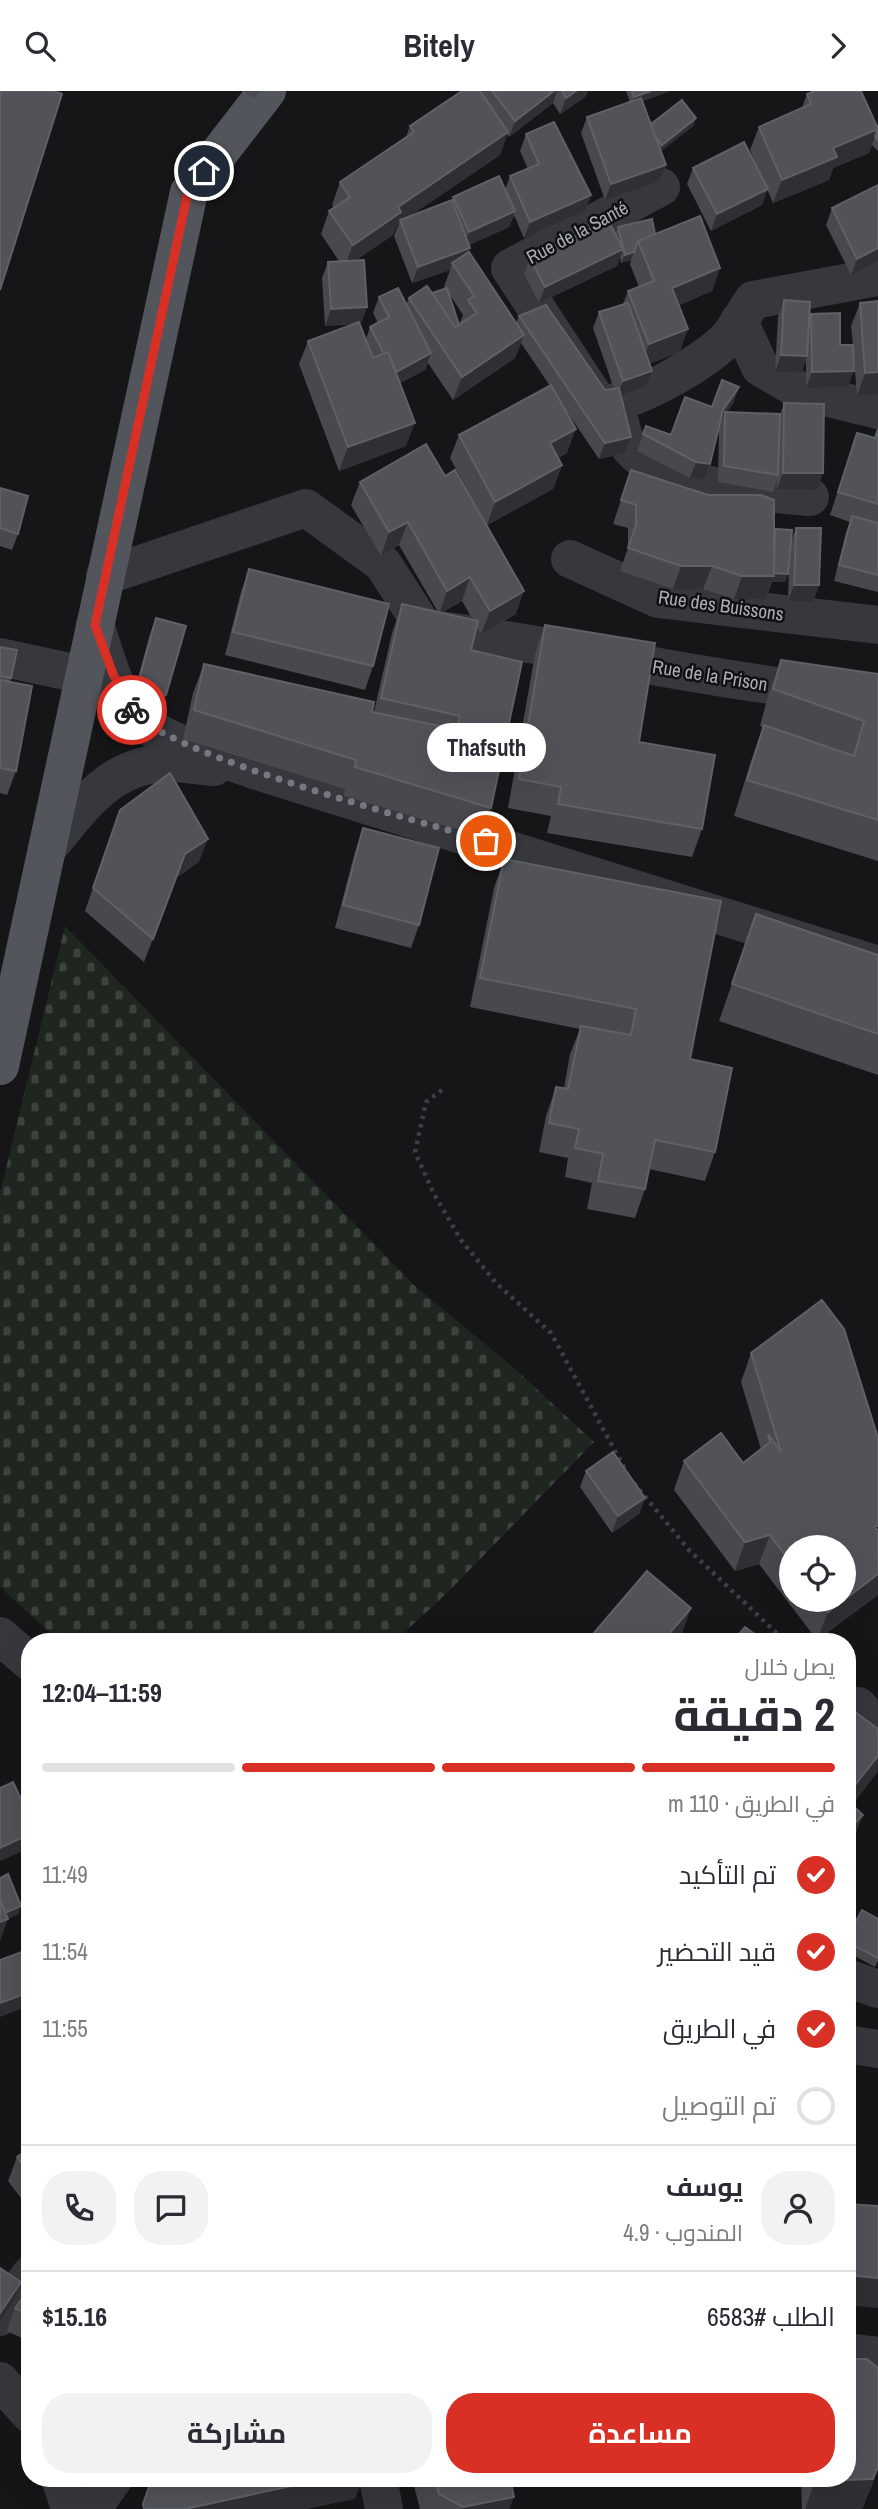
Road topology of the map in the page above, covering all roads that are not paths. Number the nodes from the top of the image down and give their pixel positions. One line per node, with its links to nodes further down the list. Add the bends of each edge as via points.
1 (267, 91): 9 (main road, via 188,192)
2 (661, 187): 5 (street, Rue de la Santé, via 510,268 599,404)
3 (878, 277): 4 (street, via 753,300)
4 (739, 321): 5 (street, via 725,341 672,377); 6 (street, via 760,367 800,391)
5 (616, 404): 7 (street, via 626,442 636,455 689,481)
6 (878, 410)
7 (810, 497)
8 (570, 559): 10 (street, Rue des Buissons, via 658,599)
9 (100, 600): 12 (main road); 13 (street, Rue de la Prison, via 306,509 383,564 424,628 794,688); 14 (street, via 121,694 140,720 176,741)
10 (878, 625)
11 (0, 657): 12 (street)
12 (84, 675): 15 (main road)
13 (878, 692)
14 (254, 770): 15 (street, via 164,763 115,775); 16 (street)
15 (47, 849): 17 (main road)
16 (878, 965)
17 (0, 1066)
18 (0, 1636): 19 (street)
19 (21, 1654)
20 (856, 1981): 21 (street)
21 (878, 1989)
22 (856, 2045): 23 (street)
23 (878, 2049)
24 (21, 2288): 25 (street)
25 (0, 2317)
26 (856, 2353): 27 (street)
27 (878, 2356)
28 (0, 2381): 29 (street)
29 (21, 2404)
30 (63, 2487): 33 (street)
31 (108, 2487): 34 (street)
32 (380, 2487): 35 (street)
33 (70, 2509)
34 (92, 2509)
35 (384, 2509)

